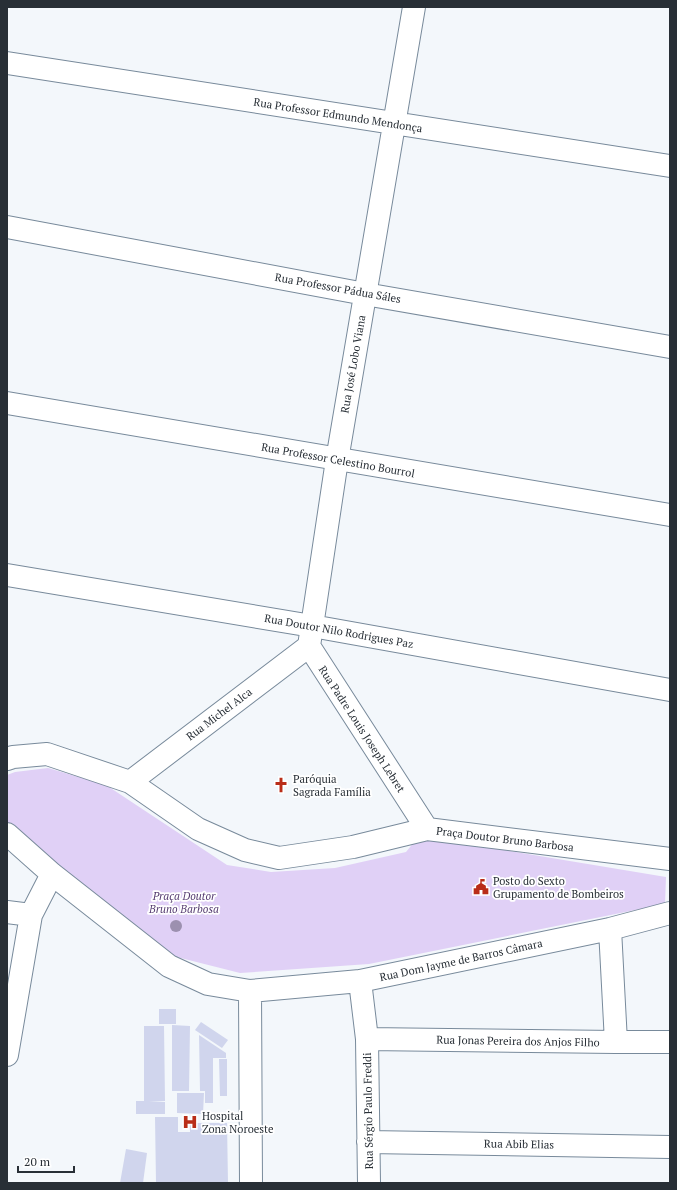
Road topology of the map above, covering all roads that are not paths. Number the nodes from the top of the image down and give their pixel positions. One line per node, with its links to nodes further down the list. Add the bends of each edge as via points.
1 (414, 7): 3 (street, Rua José Lobo Viana)
2 (7, 63): 3 (street, Rua Professor Edmundo Mendonça)
3 (393, 124): 4 (street, Rua Professor Edmundo Mendonça); 6 (street, Rua José Lobo Viana)
4 (670, 166)
5 (7, 227): 6 (street, Rua Professor Pádua Sáles)
6 (365, 294): 7 (street, Rua Professor Pádua Sáles); 9 (street, Rua José Lobo Viana)
7 (670, 347)
8 (7, 403): 9 (street, Rua Professor Celestino Bourrol)
9 (337, 460): 10 (street, Rua Professor Celestino Bourrol); 12 (street, Rua José Lobo Viana)
10 (670, 515)
11 (7, 575): 12 (street, Rua Doutor Nilo Rodrigues Paz)
12 (310, 636): 13 (street, Rua Doutor Nilo Rodrigues Paz); 15 (street, Rua Michel Alca); 16 (street, Rua Padre Louis Joseph Lebret)
13 (670, 690)
14 (7, 759): 15 (street, Praça Doutor Bruno Barbosa, via 47,754)
15 (130, 782): 16 (street, Praça Doutor Bruno Barbosa, via 198,829 245,850 278,858 353,847)
16 (427, 829): 18 (street, Praça Doutor Bruno Barbosa)
17 (7, 834): 19 (street, Rua Dom Jayme de Barros Câmara)
18 (670, 859)
19 (52, 874): 22 (street); 25 (street, Rua Dom Jayme de Barros Câmara, via 169,966 208,984)
20 (7, 912): 22 (street)
21 (670, 913): 23 (street, Rua Dom Jayme de Barros Câmara)
22 (31, 915): 29 (street)
23 (610, 929): 24 (street, Rua Dom Jayme de Barros Câmara); 27 (street)
24 (360, 981): 25 (street, Rua Dom Jayme de Barros Câmara); 26 (street, Rua Sérgio Paulo Freddi)
25 (250, 991): 32 (street)
26 (367, 1039): 27 (street, Rua Jonas Pereira dos Anjos Filho); 30 (street, Rua Sérgio Paulo Freddi)
27 (616, 1042): 28 (street, Rua Jonas Pereira dos Anjos Filho)
28 (670, 1042)
29 (7, 1055)
30 (368, 1142): 31 (street, Rua Abib Elias); 33 (street, Rua Sérgio Paulo Freddi)
31 (670, 1147)
32 (251, 1183)
33 (369, 1183)

